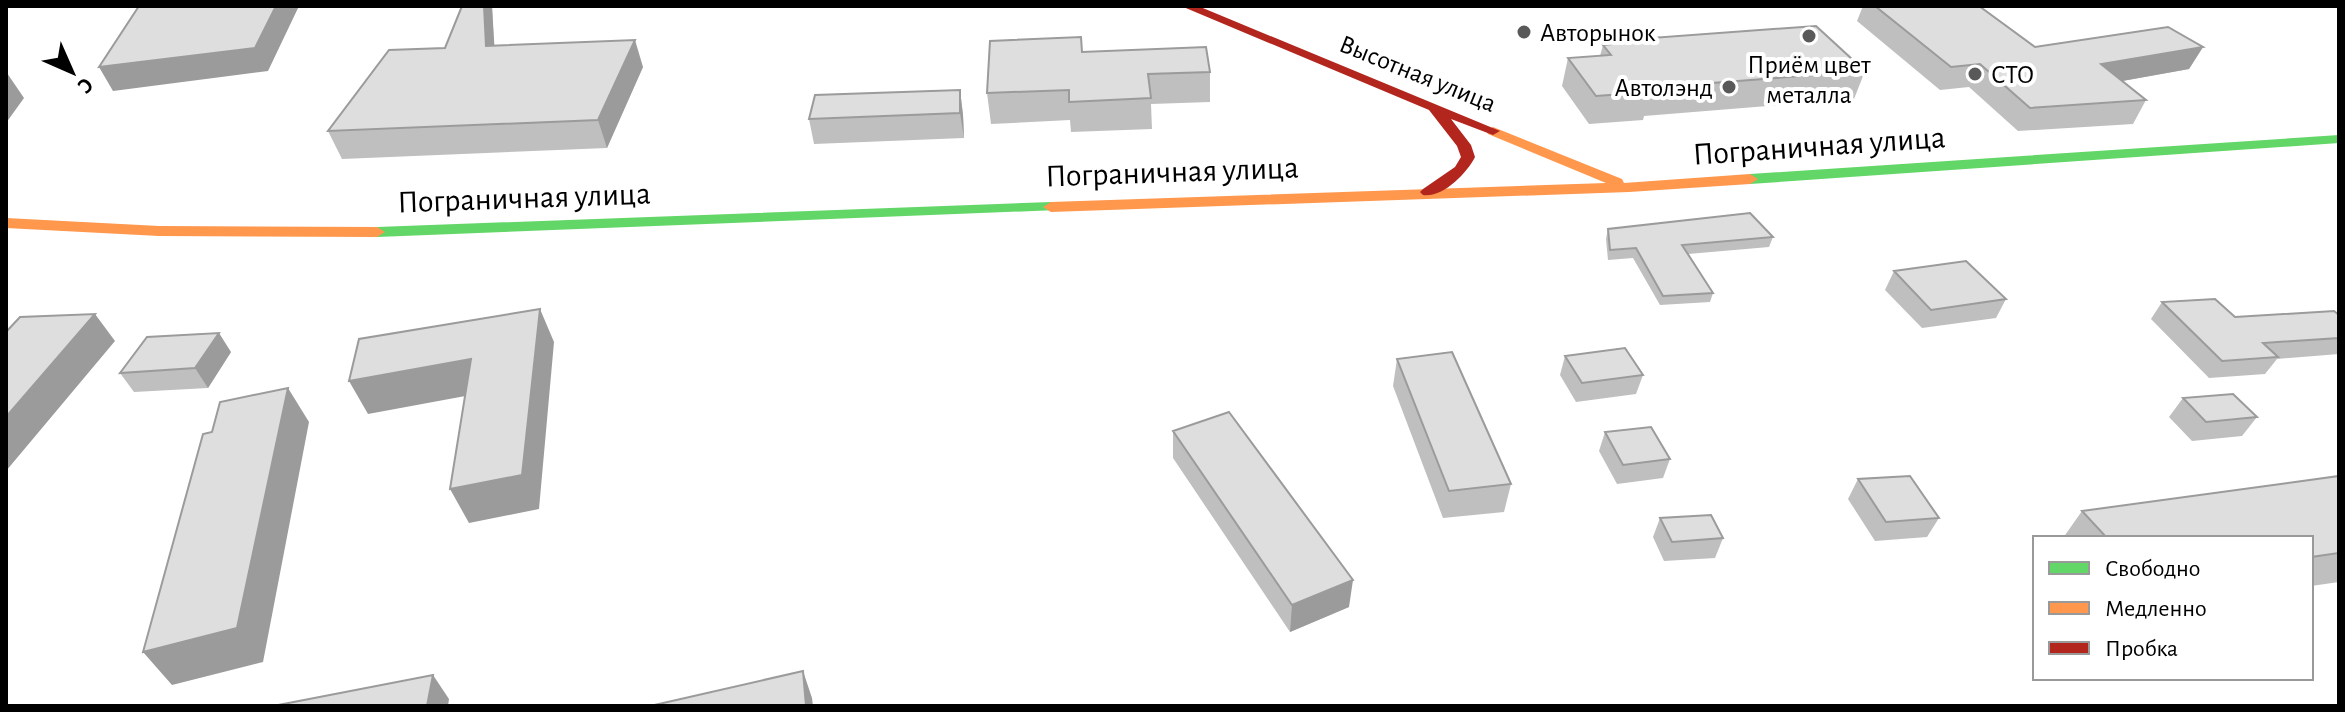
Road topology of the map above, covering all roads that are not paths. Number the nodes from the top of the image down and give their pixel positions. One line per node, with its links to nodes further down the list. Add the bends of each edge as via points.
1 (1187, 6): 2 (street, Высотная улица)
2 (1435, 108): 4 (street, Высотная улица); 5 (street, via 1468,157 1461,170)
3 (2339, 139): 4 (street, Пограничная улица)
4 (1629, 187): 5 (street, Пограничная улица)
5 (1428, 192): 6 (street, Пограничная улица, via 375,233)
6 (6, 223)

